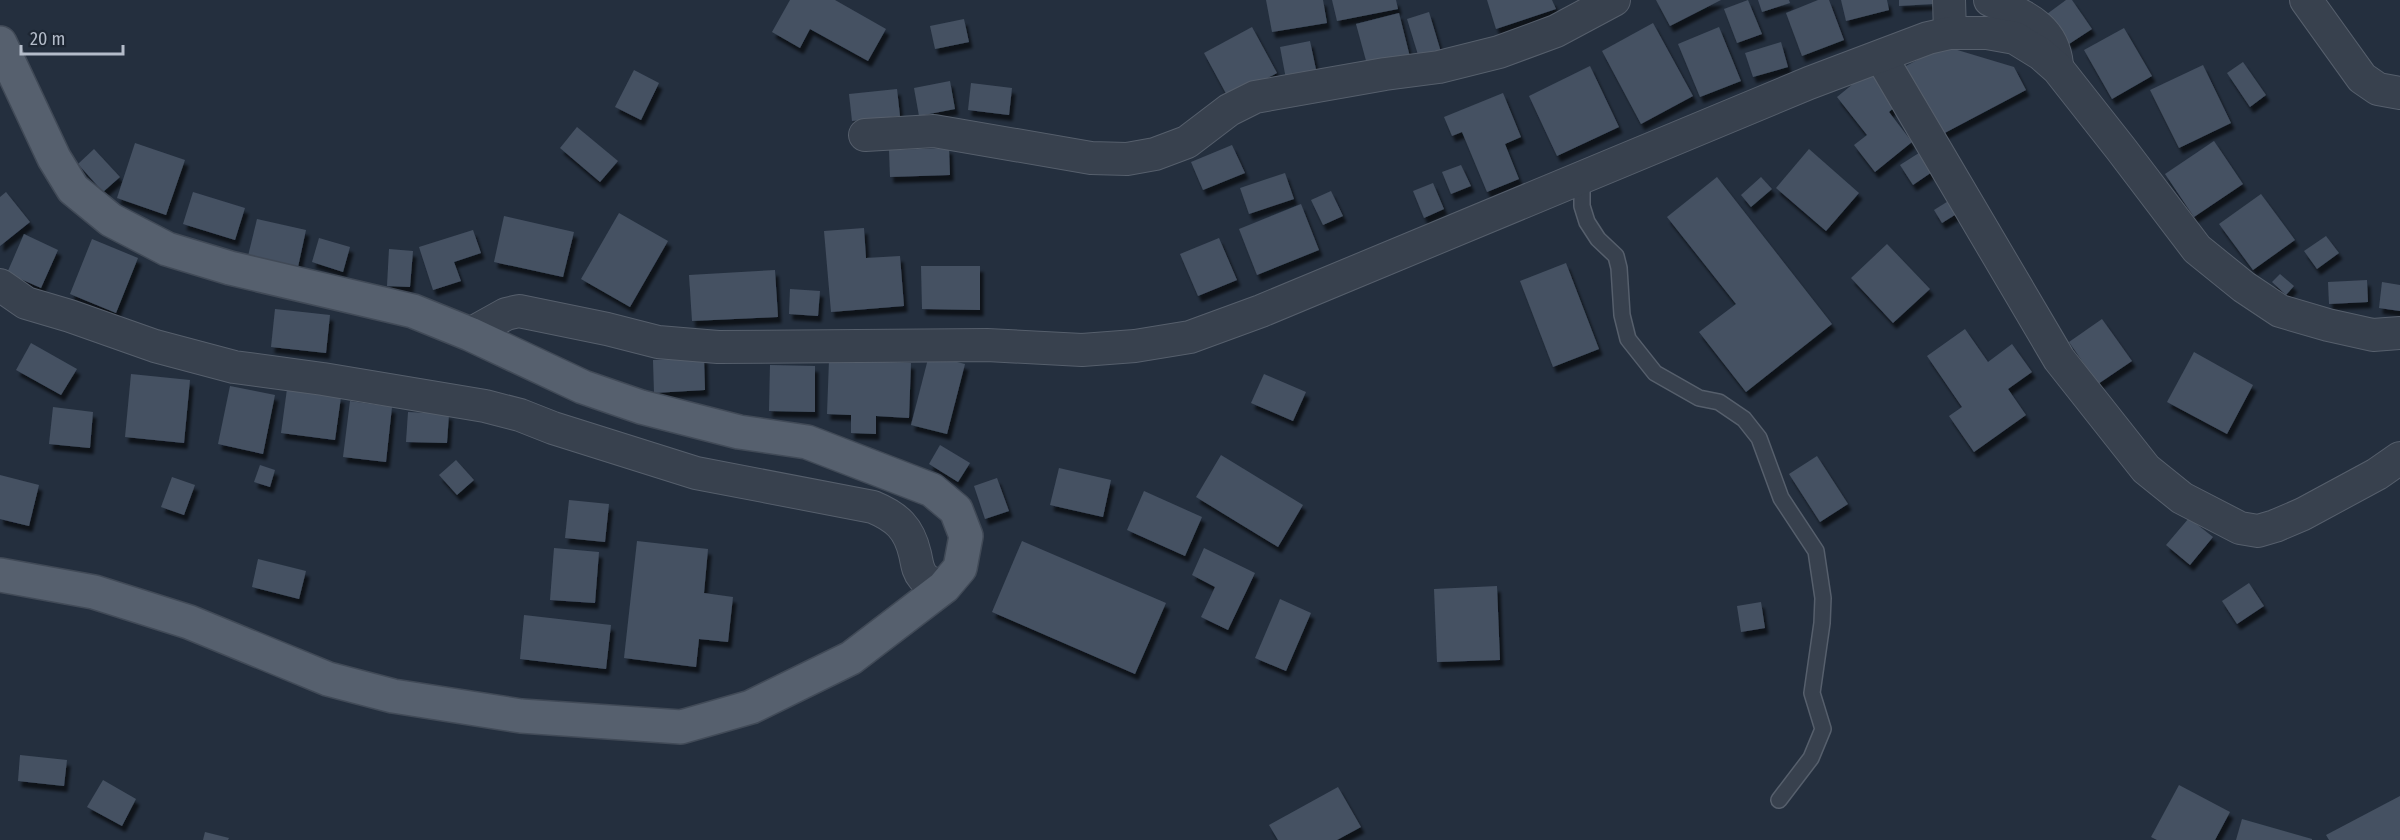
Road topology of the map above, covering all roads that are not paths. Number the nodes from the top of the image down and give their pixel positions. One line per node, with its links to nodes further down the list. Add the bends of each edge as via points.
1 (1614, 0): 10 (street, via 1556,30 1499,52 1439,67 1255,97 1229,110 1187,142 1155,154 1127,159 1092,158 934,131)
2 (1948, 0): 5 (street)
3 (1990, 0): 8 (street, via 2034,22 2047,35 2056,52)
4 (2306, 0): 9 (street, via 2362,78 2378,89)
5 (1950, 33): 7 (street); 8 (street, via 2015,38)
6 (0, 43): 14 (main road, via 54,158 73,189 111,220 166,249 413,311)
7 (1881, 57): 11 (street); 15 (street, via 2060,359 2146,469 2182,498 2240,528 2258,531 2302,514)
8 (2058, 69): 13 (street, via 2197,249 2244,287 2280,311 2328,326 2373,334)
9 (2400, 93)
10 (865, 135)
11 (1587, 175): 14 (street, via 1241,318 1190,337 1135,346 1082,350 987,345 718,346 658,342 519,311); 18 (lane, via 1582,183 1582,206 1598,239 1616,256 1628,339 1654,373 1699,398 1719,402 1743,419 1759,438 1781,498 1816,551 1823,598 1812,693 1823,729 1811,758)
12 (0, 285): 17 (street, via 26,303 155,346 234,367 485,406 696,473 873,507 891,514 903,525 913,545 918,570 930,582)
13 (2400, 333)
14 (470, 334): 17 (main road, via 583,387 641,407 739,432 807,442 932,490 956,510 966,536 960,568)
15 (2400, 458)
16 (0, 575): 17 (main road, via 94,592 189,622 328,679 393,696 521,716 681,727 751,707 851,657)
17 (944, 586)
18 (1779, 800)

